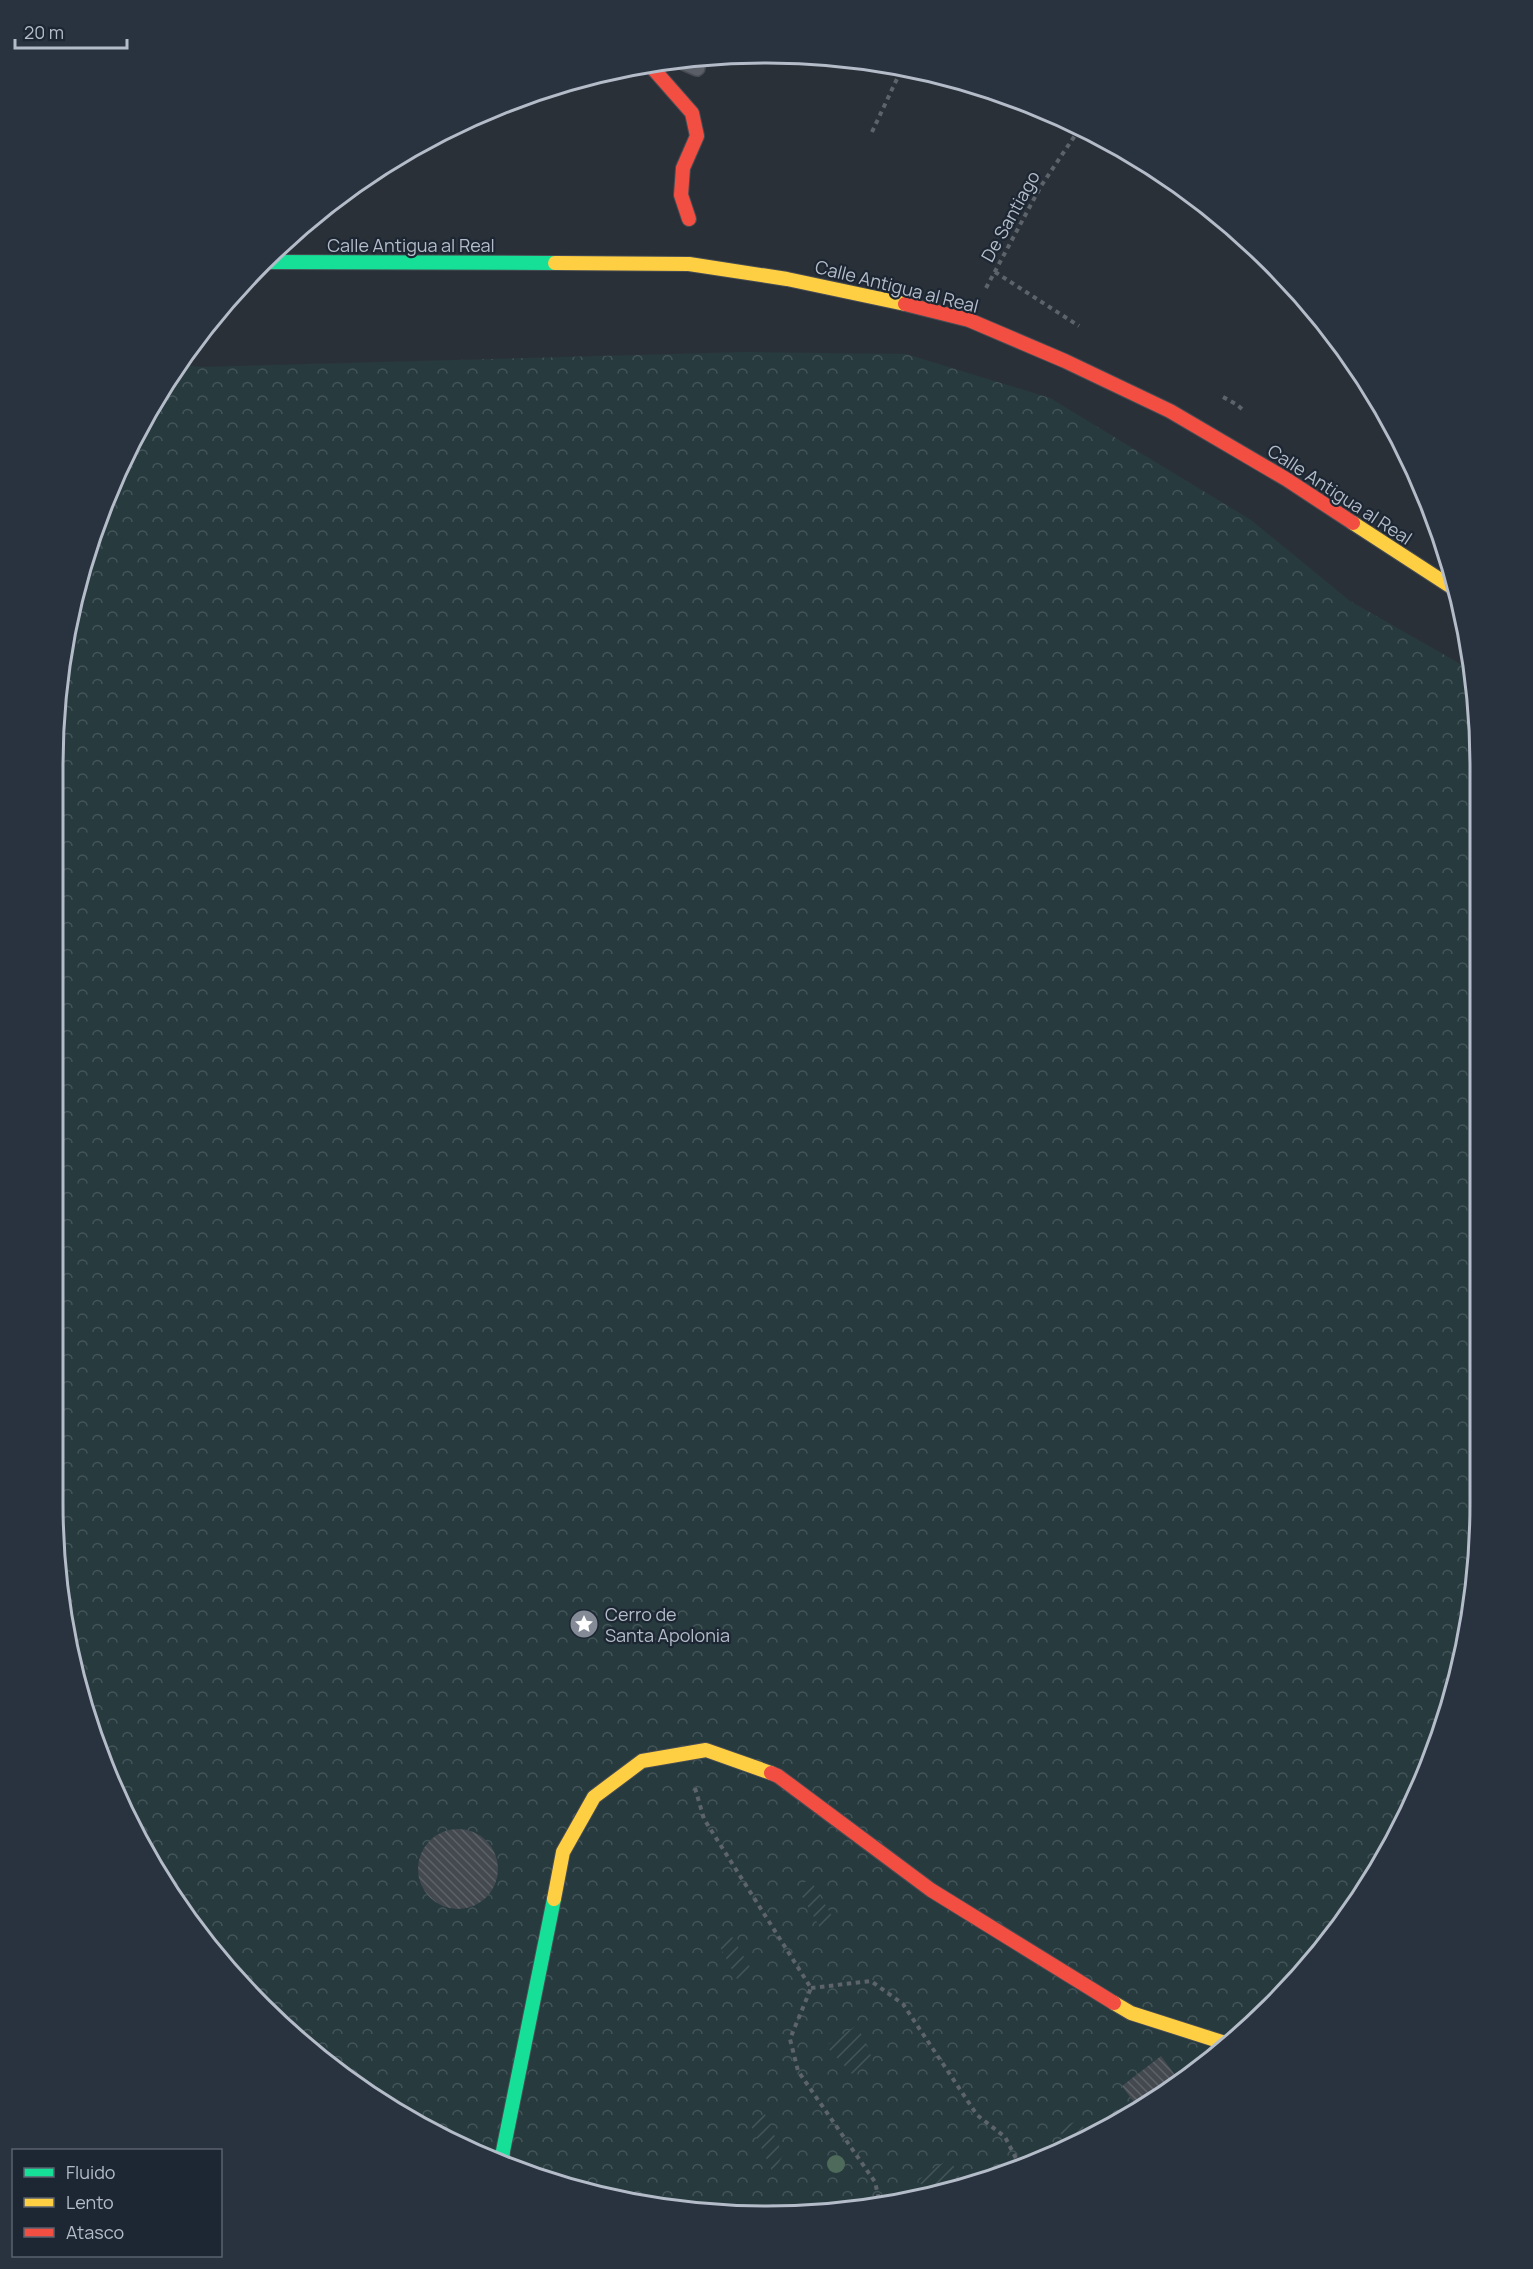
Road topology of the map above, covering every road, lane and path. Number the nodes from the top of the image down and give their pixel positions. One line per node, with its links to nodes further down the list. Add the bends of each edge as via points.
1 (656, 72): 5 (street, via 692,113 697,136 683,168 681,195)
2 (898, 76): 3 (path)
3 (872, 132)
4 (1075, 135): 7 (path, De Santiago, via 1041,186)
5 (689, 219)
6 (277, 262): 7 (street, Calle Antigua al Real, via 689,264 788,279)
7 (969, 320): 8 (street, Calle Antigua al Real, via 1170,411 1286,478)
8 (1446, 583)
9 (704, 1819): 10 (path)
10 (811, 1988): 13 (path, via 871,1981 903,2004 977,2115 1005,2137); 14 (path, via 790,2039 798,2071 875,2182)
11 (1218, 2041): 12 (street, via 1131,2013 931,1890 778,1776 706,1750 642,1761 594,1797 563,1852)
12 (503, 2154)
13 (1017, 2160)
14 (878, 2196)

